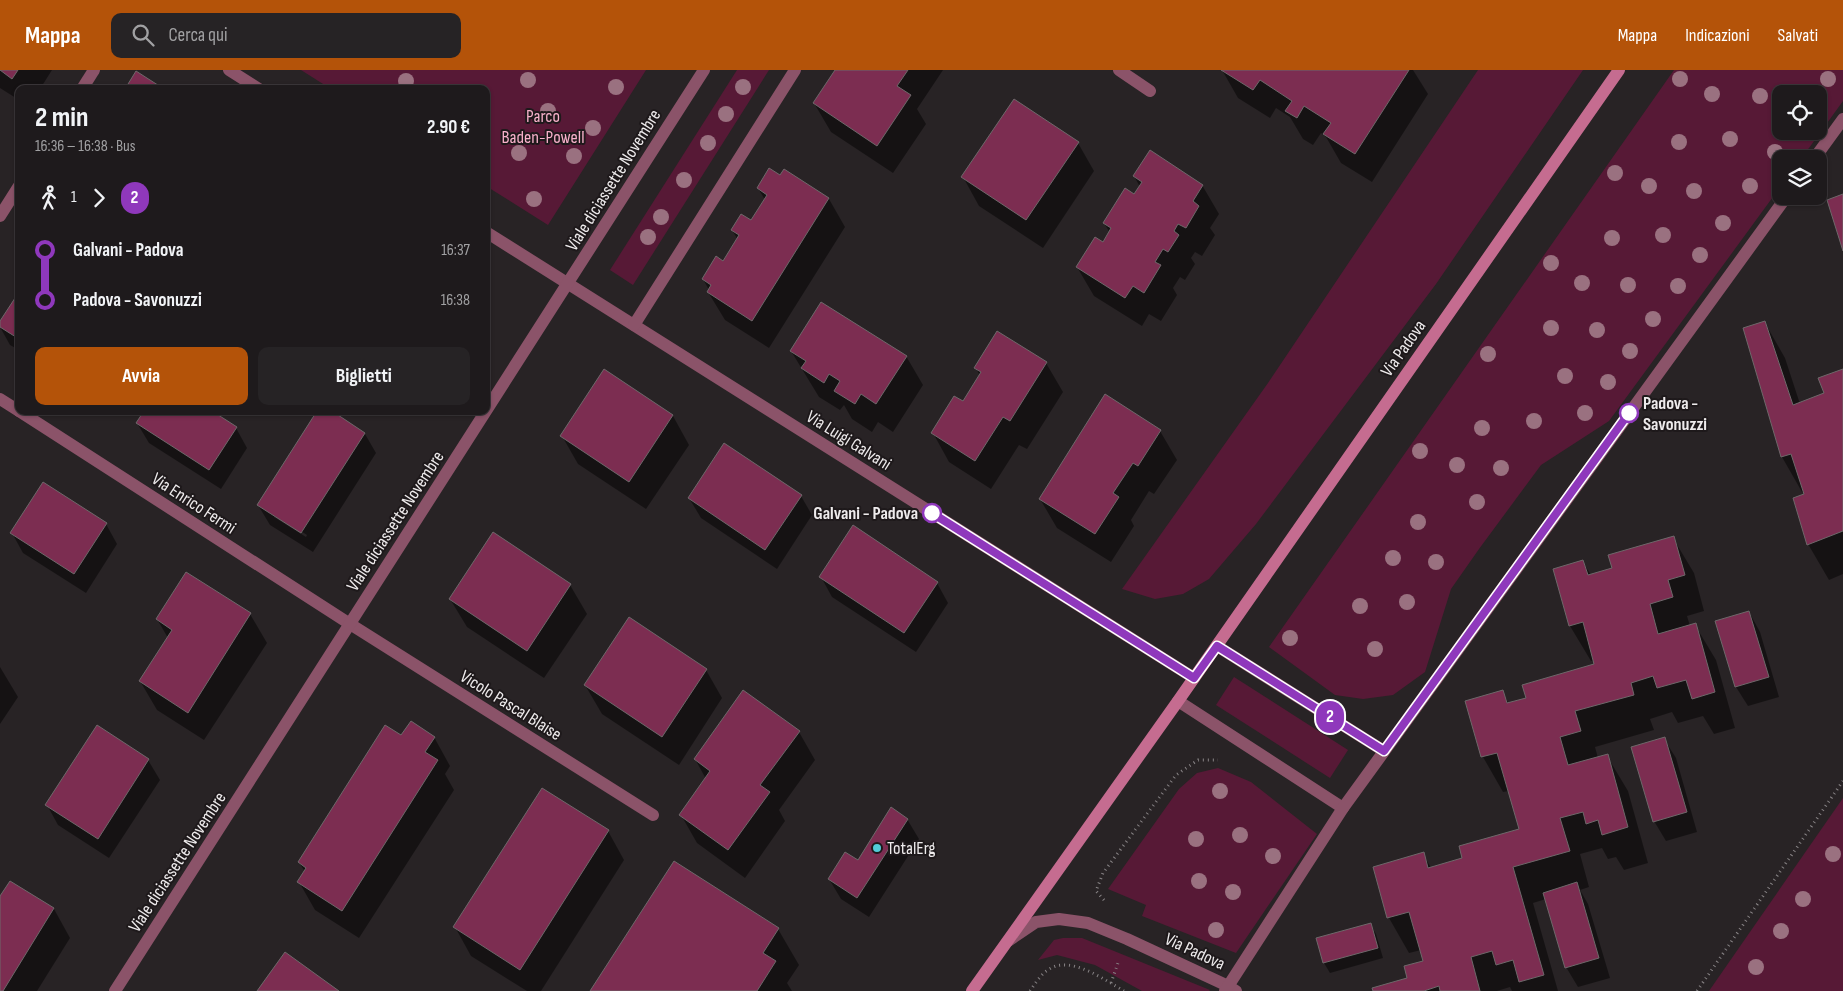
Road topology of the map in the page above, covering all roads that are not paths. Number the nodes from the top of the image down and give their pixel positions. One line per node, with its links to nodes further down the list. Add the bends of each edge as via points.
1 (94, 70): 7 (street)
2 (230, 70): 8 (street)
3 (704, 70): 16 (street, Viale diciassette Novembre)
4 (795, 70): 17 (street)
5 (1119, 70): 9 (street)
6 (1619, 70): 24 (main road, Via Padova)
7 (85, 85)
8 (253, 85)
9 (1150, 91)
10 (1843, 119): 11 (street)
11 (1821, 150)
12 (15, 192): 14 (street)
13 (1780, 205): 27 (street, Via Padova)
14 (0, 216)
15 (490, 235): 16 (street, Via Luigi Galvani)
16 (568, 284): 17 (street, Via Luigi Galvani); 19 (street, Viale diciassette Novembre)
17 (634, 325): 25 (street, Via Luigi Galvani)
18 (0, 399): 20 (street, Via Enrico Fermi)
19 (490, 406)
20 (15, 408)
21 (25, 415): 23 (street, Via Enrico Fermi)
22 (484, 415): 23 (street, Viale diciassette Novembre)
23 (350, 624): 29 (street, Vicolo Pascal Blaise); 32 (street, Viale diciassette Novembre)
24 (1217, 646): 25 (main road, Via Padova); 27 (street)
25 (1194, 678): 26 (main road, Via Padova)
26 (1178, 701): 28 (street); 30 (main road, Via Padova)
27 (1384, 751): 28 (street, Via Padova)
28 (1343, 808): 31 (street, Via Padova)
29 (653, 816)
30 (1008, 941): 31 (street, Via Padova, via 1036,922 1088,923); 33 (main road, Via Padova)
31 (1230, 989)
32 (115, 991)
33 (972, 991)

